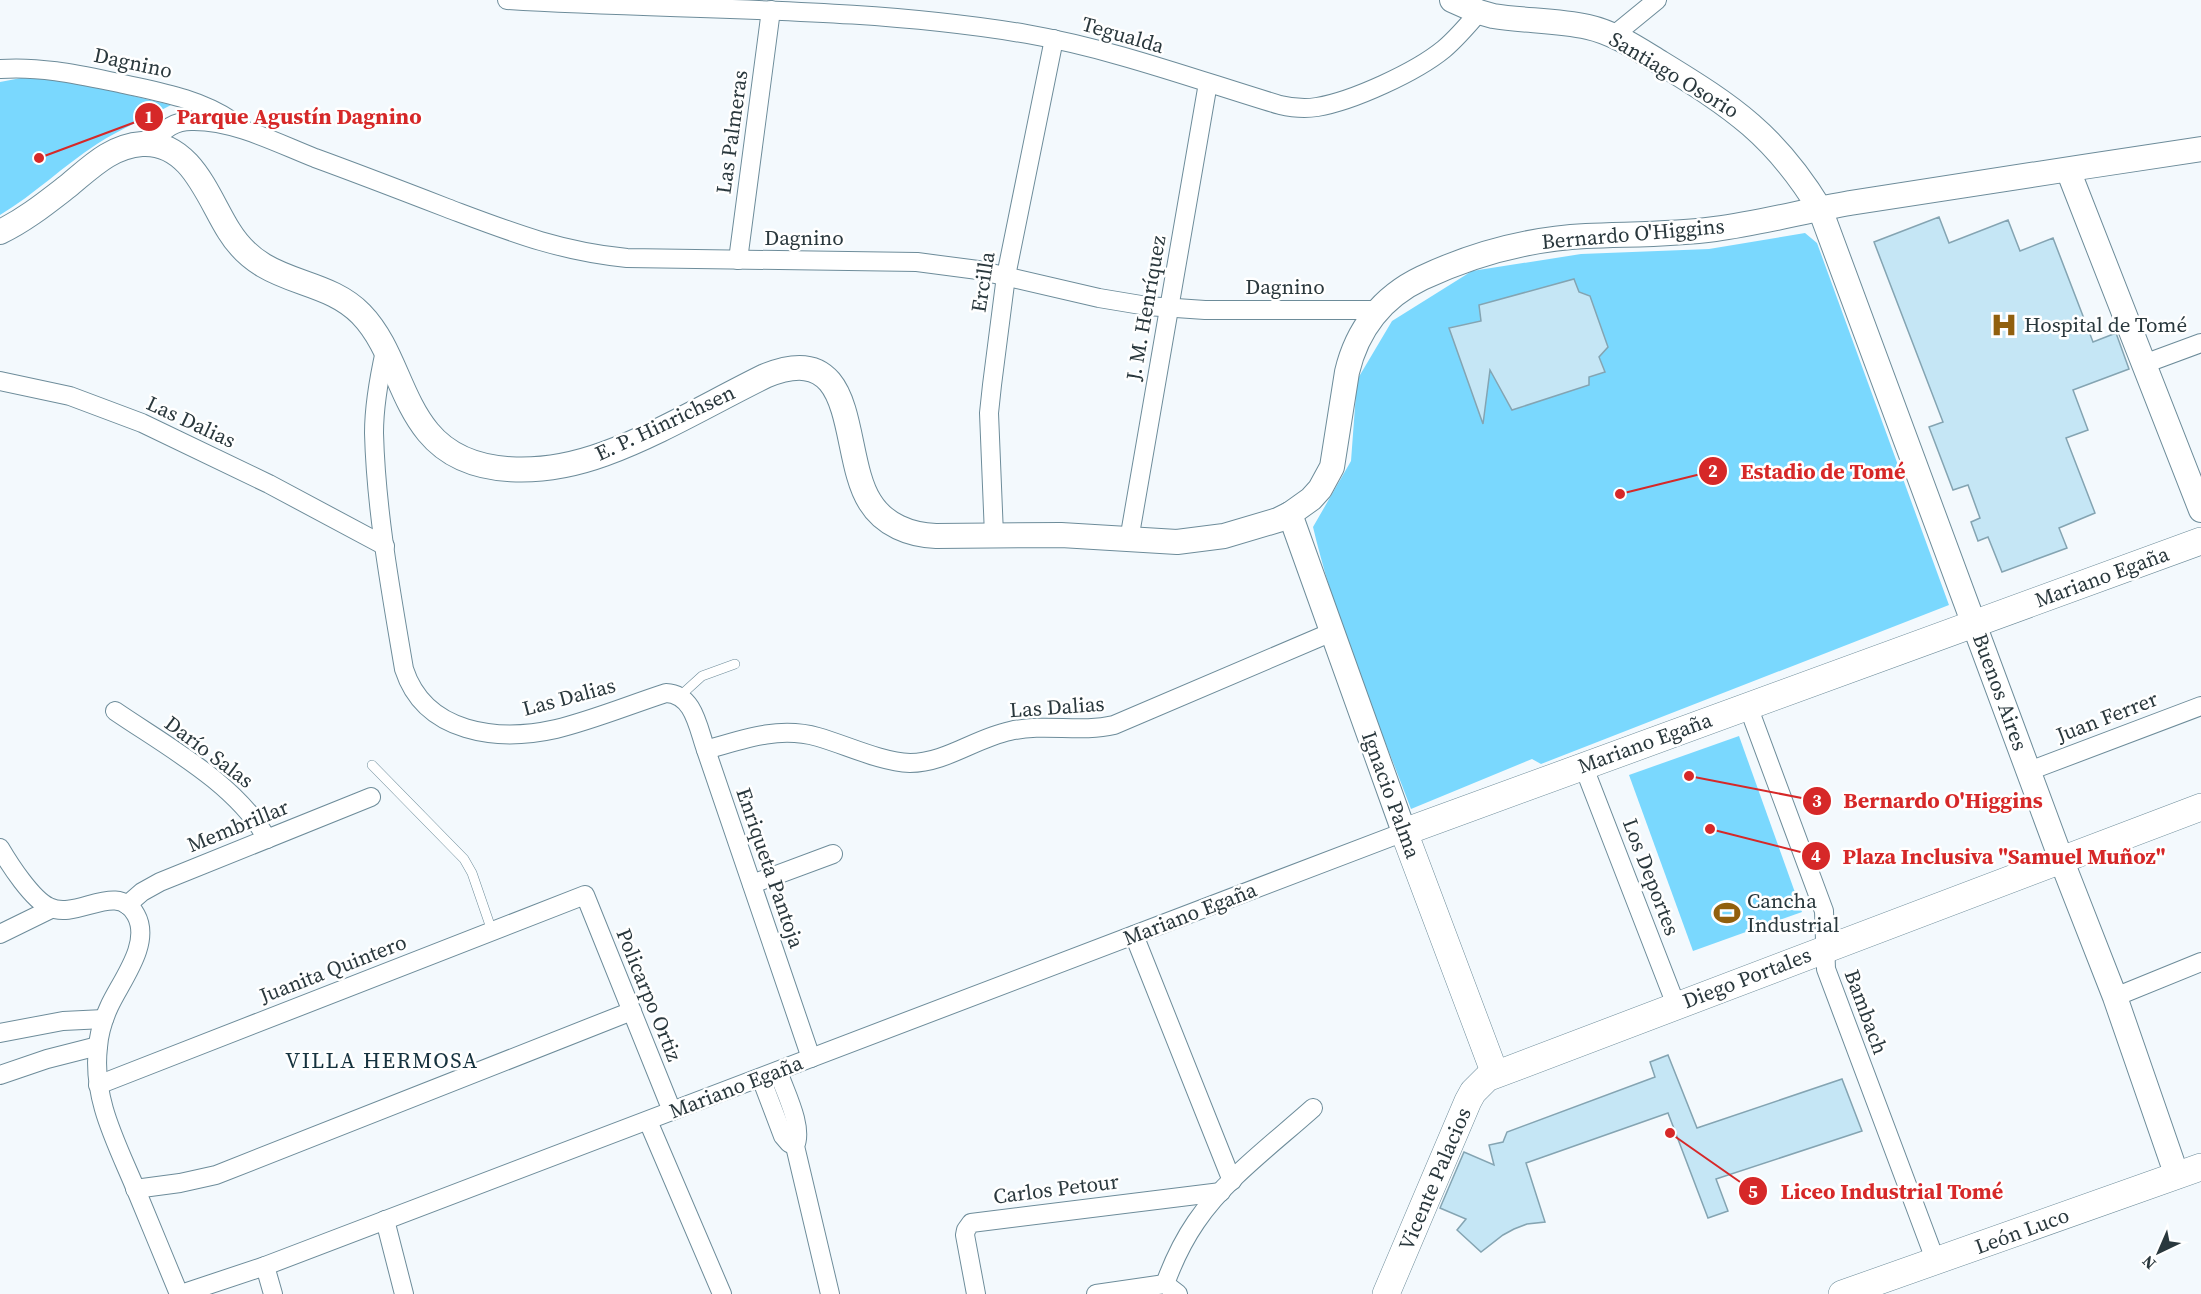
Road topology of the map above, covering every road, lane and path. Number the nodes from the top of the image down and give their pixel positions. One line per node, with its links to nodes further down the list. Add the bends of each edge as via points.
1 (507, 0): 5 (street, Tegualda)
2 (1452, 0): 6 (street, Santiago Osorio)
3 (1657, 0): 7 (street)
4 (796, 6): 5 (street, Tegualda); 8 (street, Tegualda)
5 (771, 10): 17 (street, Las Palmeras)
6 (1479, 12): 7 (street, Santiago Osorio, via 1575,24); 10 (street, Tegualda, via 1431,59 1328,105 1292,107)
7 (1613, 36): 15 (street, Santiago Osorio, via 1744,117 1794,168)
8 (1054, 39): 10 (street, Tegualda); 18 (street, Ercilla)
9 (0, 69): 11 (street, Dagnino, via 65,72 173,95 207,106)
10 (1208, 83): 19 (street, J. M. Henríquez)
11 (247, 132): 12 (street, Dagnino, via 219,123 181,121 166,129); 17 (street, Dagnino, via 489,225 574,251 627,258)
12 (153, 144): 16 (street, via 132,145 112,152 30,215); 22 (street, E. P. Hinrichsen, via 187,162 229,232 252,258 274,272 351,305 371,325)
13 (2201, 149): 14 (street, Bernardo O'Higgins)
14 (2068, 170): 15 (street, Bernardo O'Higgins); 23 (street)
15 (1820, 209): 20 (street, Bernardo O'Higgins, via 1688,232 1526,243 1422,278 1399,291); 31 (street, Buenos Aires)
16 (0, 232)
17 (738, 260): 18 (street, Dagnino, via 917,262)
18 (1006, 276): 19 (street, Dagnino, via 1111,301); 27 (street, Ercilla, via 989,413)
19 (1169, 308): 20 (street, Dagnino); 28 (street, J. M. Henríquez)
20 (1378, 310): 26 (street, Bernardo O'Higgins, via 1361,333 1350,358 1332,467 1320,489)
21 (2201, 343): 23 (street)
22 (385, 351): 27 (street, E. P. Hinrichsen, via 429,433 462,459 494,468 544,467 590,458 774,372 812,370 829,380 838,396 859,479 878,513 899,528 924,535); 30 (street, Las Dalias, via 374,432)
23 (2144, 364): 25 (street)
24 (0, 381): 30 (street, Las Dalias, via 70,396 142,423 269,483)
25 (2201, 510)
26 (1290, 514): 28 (street, E. P. Hinrichsen, via 1238,533 1201,540); 32 (street, Ignacio Palma)
27 (994, 535): 28 (street, E. P. Hinrichsen)
28 (1129, 540)
29 (2201, 541): 31 (main road, Mariano Egaña)
30 (385, 546): 34 (street, Las Dalias, via 407,679 422,704 450,723 488,732 535,732 576,723 666,693)
31 (1975, 624): 35 (main road, Mariano Egaña); 41 (street, Buenos Aires)
32 (1332, 632): 38 (street, Las Dalias, via 1114,725 1085,730 1049,727 1010,731 927,761 897,761 816,736 787,732 750,737); 44 (street, Ignacio Palma)
33 (735, 664): 34 (lane, via 702,676)
34 (680, 696): 38 (street, Enriqueta Pantoja, via 691,708)
35 (1748, 706): 40 (main road, Mariano Egaña); 56 (street, Bambach, via 1824,911)
36 (2201, 706): 41 (street, Juan Ferrer)
37 (115, 711): 45 (street, Darío Salas, via 238,800)
38 (706, 750): 49 (street, Enriqueta Pantoja)
39 (372, 765): 53 (lane, via 464,859)
40 (1583, 765): 44 (main road, Mariano Egaña); 59 (street, Los Deportes)
41 (2029, 771): 48 (street, Buenos Aires)
42 (371, 797): 45 (street, Membrillar)
43 (2201, 807): 48 (main road, Diego Portales)
44 (1404, 832): 55 (street, Mariano Egaña); 66 (main road, Ignacio Palma)
45 (267, 839): 51 (street, Membrillar, via 160,882)
46 (0, 848): 52 (street, via 36,899)
47 (833, 854): 49 (street)
48 (2061, 859): 56 (main road, Diego Portales); 58 (street, Buenos Aires)
49 (752, 884): 64 (street, Enriqueta Pantoja)
50 (585, 895): 53 (street, Juanita Quintero); 60 (street, Policarpo Ortiz)
51 (127, 905): 52 (street, via 103,900 68,912); 61 (street, via 139,923 138,949)
52 (51, 909): 54 (street)
53 (492, 931): 68 (street, Juanita Quintero)
54 (0, 934)
55 (1134, 935): 64 (street, Mariano Egaña); 73 (street)
56 (1825, 948): 59 (main road, Diego Portales); 76 (street, Bambach, via 1826,969)
57 (2201, 962): 58 (street)
58 (2115, 997): 72 (street, Buenos Aires)
59 (1676, 1005): 66 (main road, Diego Portales)
60 (632, 1011): 70 (street, Policarpo Ortiz); 74 (street, via 216,1175)
61 (104, 1019): 62 (street, via 63,1021); 63 (street)
62 (0, 1034)
63 (98, 1046): 67 (street); 68 (street)
64 (811, 1058): 65 (street, Mariano Egaña)
65 (769, 1074): 70 (street, Mariano Egaña); 83 (street, via 797,1125 795,1146)
66 (1495, 1074): 86 (main road, Vicente Palacios, via 1479,1084 1468,1101)
67 (0, 1075)
68 (98, 1085): 74 (street, via 106,1117)
69 (1313, 1108): 73 (street)
70 (672, 1111): 71 (street, Mariano Egaña)
71 (648, 1120): 75 (street, Mariano Egaña); 82 (street)
72 (2189, 1171): 76 (main road, León Luco)
73 (1226, 1186): 78 (street, via 1184,1240); 84 (street, Carlos Petour, via 971,1223 965,1235)
74 (135, 1188): 79 (street)
75 (386, 1220): 77 (street, Mariano Egaña); 81 (street)
76 (1936, 1262): 87 (main road, León Luco)
77 (265, 1266): 79 (street, Mariano Egaña); 80 (street)
78 (1171, 1289): 85 (street)
79 (180, 1294)
80 (273, 1294)
81 (404, 1294)
82 (722, 1294)
83 (830, 1294)
84 (976, 1294)
85 (1096, 1294)
86 (1386, 1294)
87 (1842, 1294)

